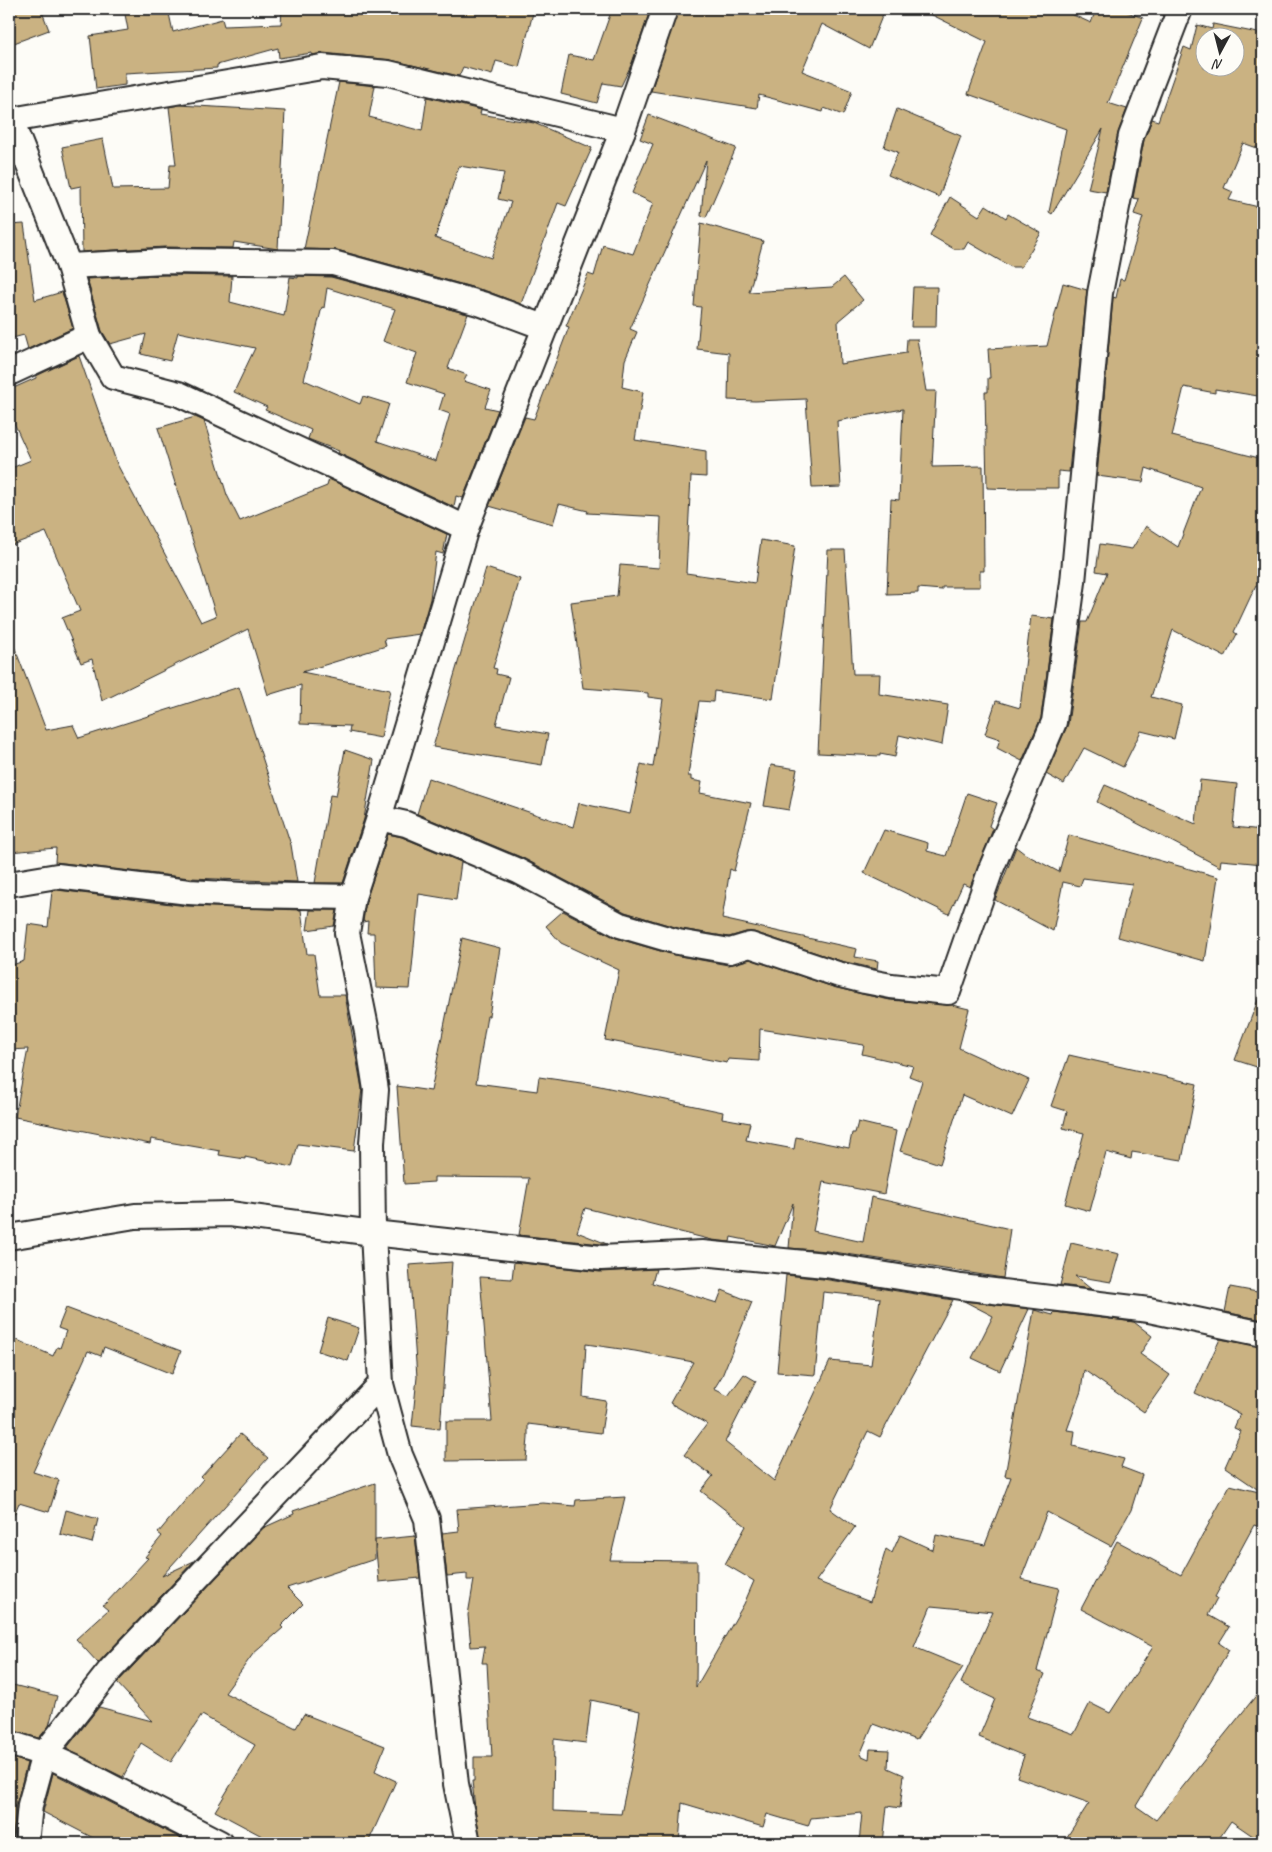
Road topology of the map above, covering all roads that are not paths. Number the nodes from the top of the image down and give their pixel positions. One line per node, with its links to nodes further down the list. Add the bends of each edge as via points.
1 (666, 9): 4 (street)
2 (1180, 9): 10 (street, via 1130,136 1100,293 1073,582 1054,722 991,869 948,992 865,981 750,946 730,952 668,940 620,925 518,871 406,824)
3 (10, 118): 4 (street, via 322,67 388,73); 5 (street)
4 (623, 130): 6 (street)
5 (69, 266): 6 (street, via 166,261 334,264 482,304); 7 (street)
6 (544, 327): 9 (street)
7 (89, 336): 8 (street); 9 (street, via 113,377 179,394)
8 (9, 373)
9 (466, 528): 10 (street)
10 (379, 818): 12 (street)
11 (9, 884): 12 (street, via 57,876 189,892)
12 (353, 897): 13 (street, via 347,934 376,1090 372,1143)
13 (373, 1234): 14 (street, via 230,1214 135,1216); 15 (street, via 601,1258 702,1253 825,1265 961,1287 1148,1310); 16 (street)
14 (9, 1237)
15 (1263, 1334)
16 (380, 1384): 18 (street, via 111,1670); 21 (street, via 400,1455 427,1519 456,1784)
17 (9, 1743): 18 (street)
18 (44, 1754): 19 (street, via 30,1805); 20 (street)
19 (26, 1843)
20 (220, 1843)
21 (468, 1843)

